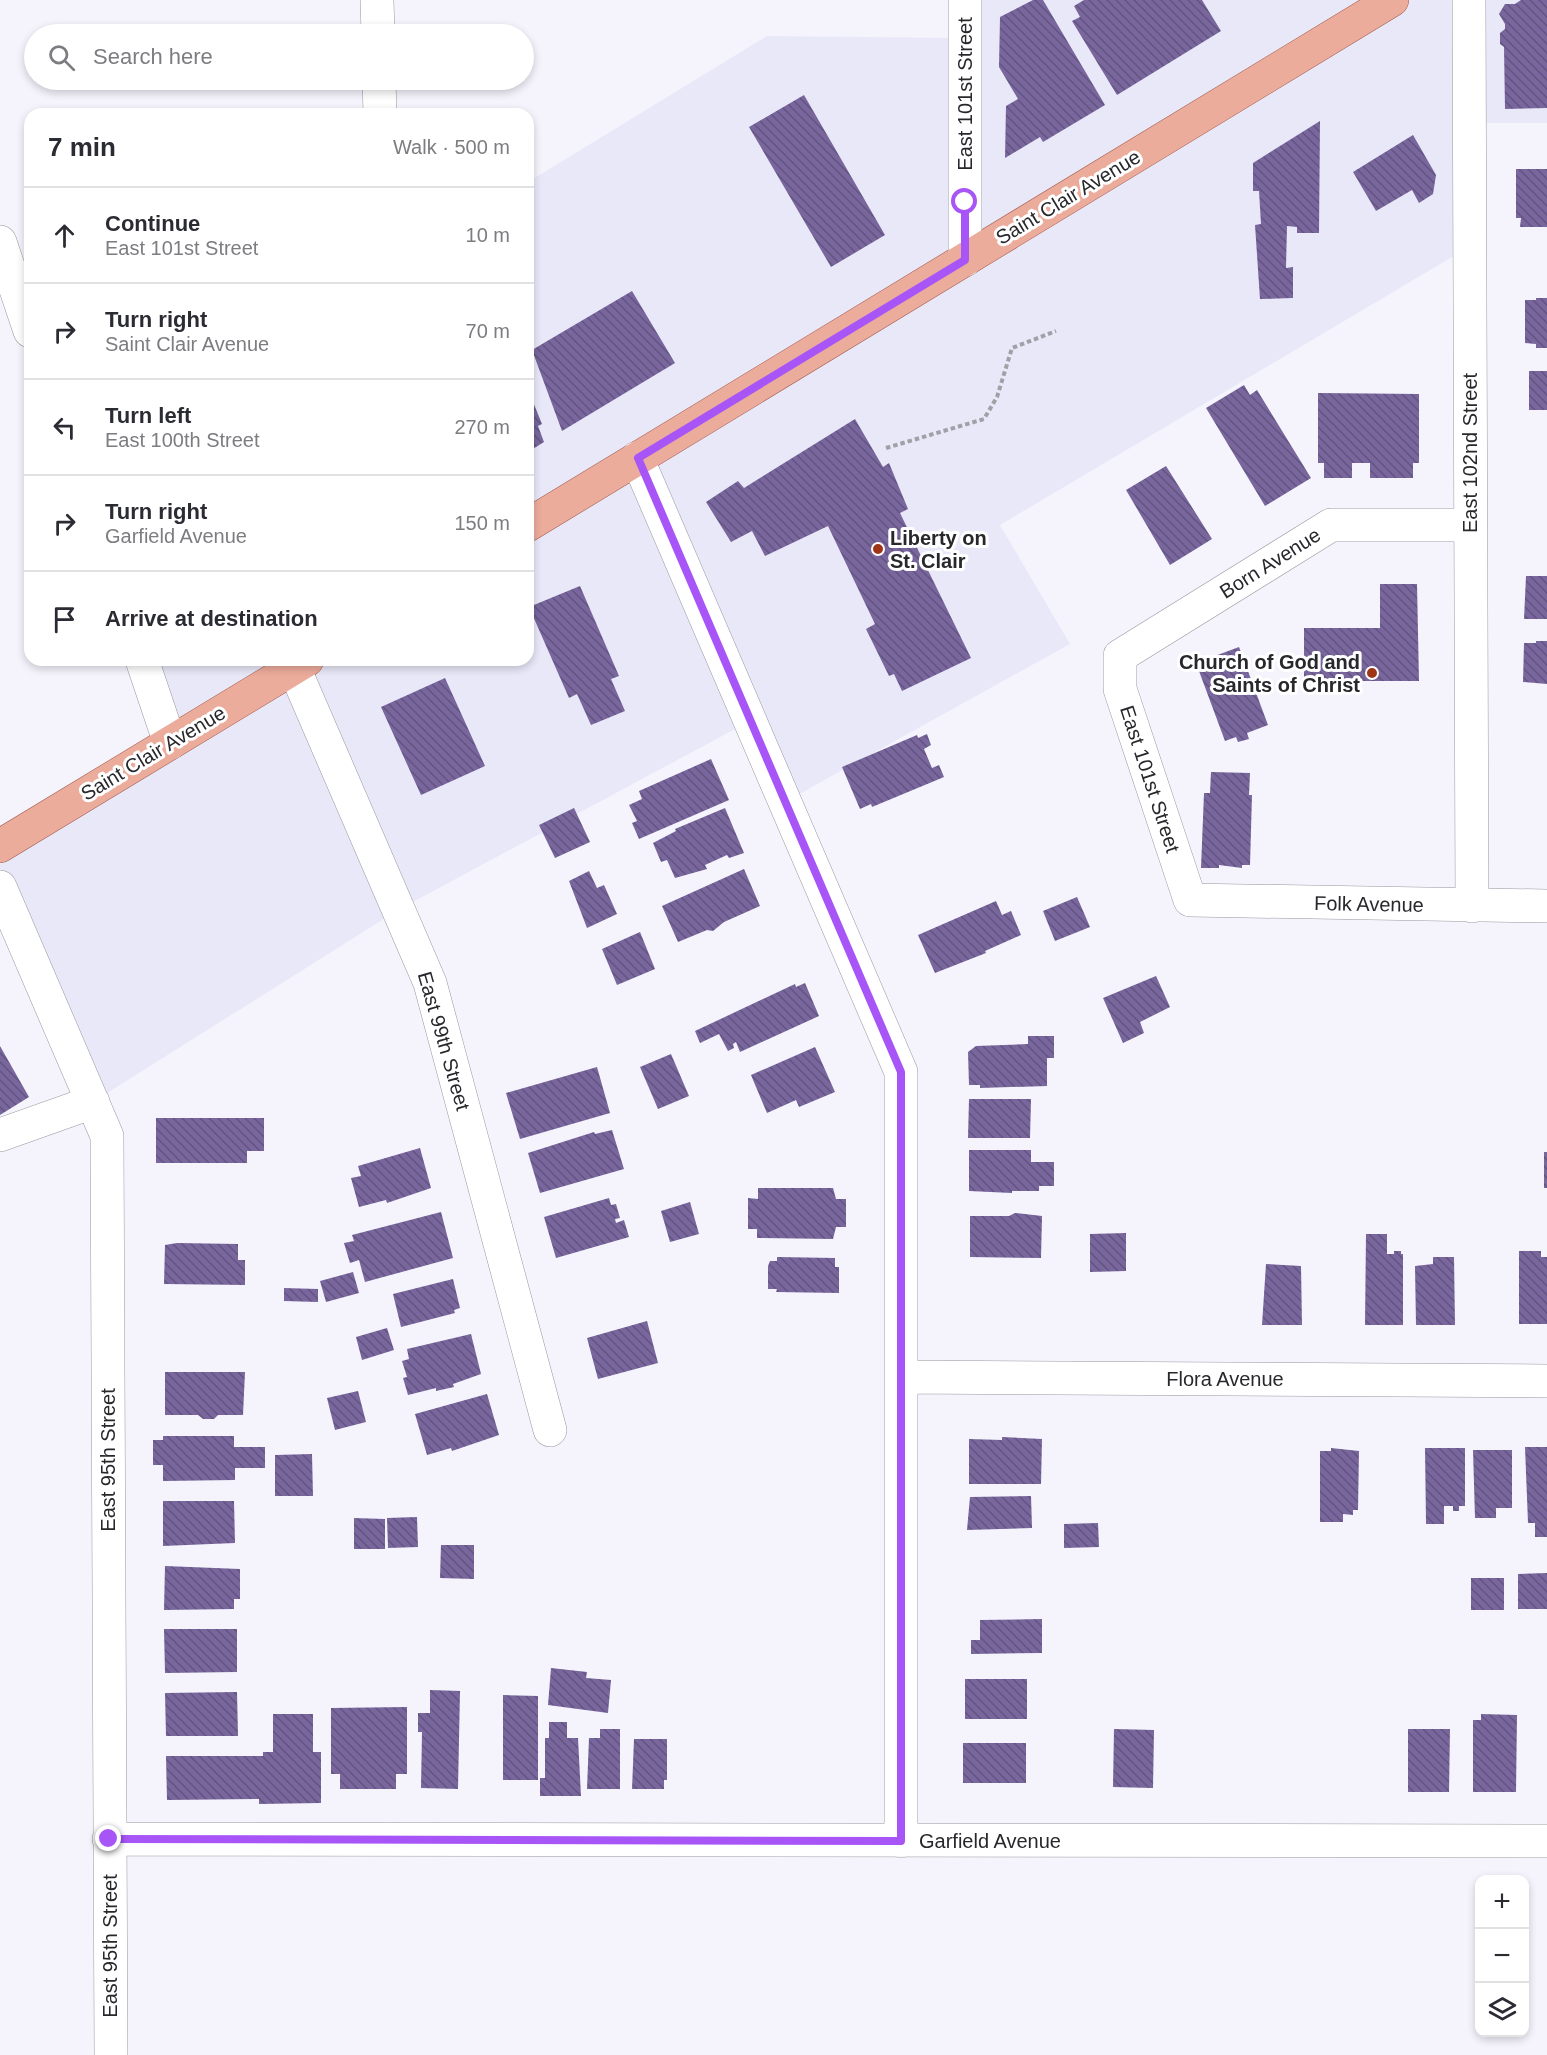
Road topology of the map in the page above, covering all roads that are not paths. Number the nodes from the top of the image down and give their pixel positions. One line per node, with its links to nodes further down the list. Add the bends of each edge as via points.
1 (377, 0): 5 (street)
2 (965, 0): 9 (street, East 101st Street)
3 (1392, 0): 9 (main road, Saint Clair Avenue)
4 (1469, 0): 13 (street, East 102nd Street)
5 (378, 24)
6 (379, 90): 7 (street)
7 (380, 108)
8 (0, 242): 10 (street)
9 (965, 260): 11 (main road, Saint Clair Avenue)
10 (24, 313)
11 (638, 458): 12 (main road, Saint Clair Avenue); 26 (street, via 901,1072)
12 (534, 521)
13 (1470, 525): 14 (street, Born Avenue, via 1331,525); 22 (street, East 102nd Street)
14 (1120, 656): 21 (street, East 101st Street, via 1120,689)
15 (144, 666): 18 (street)
16 (297, 666): 18 (main road, Saint Clair Avenue)
17 (301, 666): 28 (street, East 99th Street, via 430,983)
18 (170, 743): 19 (main road, Saint Clair Avenue)
19 (0, 846)
20 (0, 887): 24 (street, East 95th Street)
21 (1190, 900): 22 (street, Folk Avenue)
22 (1472, 906): 23 (street, Folk Avenue)
23 (1547, 906)
24 (93, 1101): 25 (street); 29 (street, East 95th Street, via 107,1136)
25 (0, 1135)
26 (903, 1377): 27 (street, Flora Avenue); 30 (street)
27 (1547, 1381)
28 (550, 1430)
29 (109, 1839): 30 (street, Garfield Avenue); 32 (street, East 95th Street)
30 (901, 1841): 31 (street, Garfield Avenue)
31 (1547, 1841)
32 (111, 2055)

